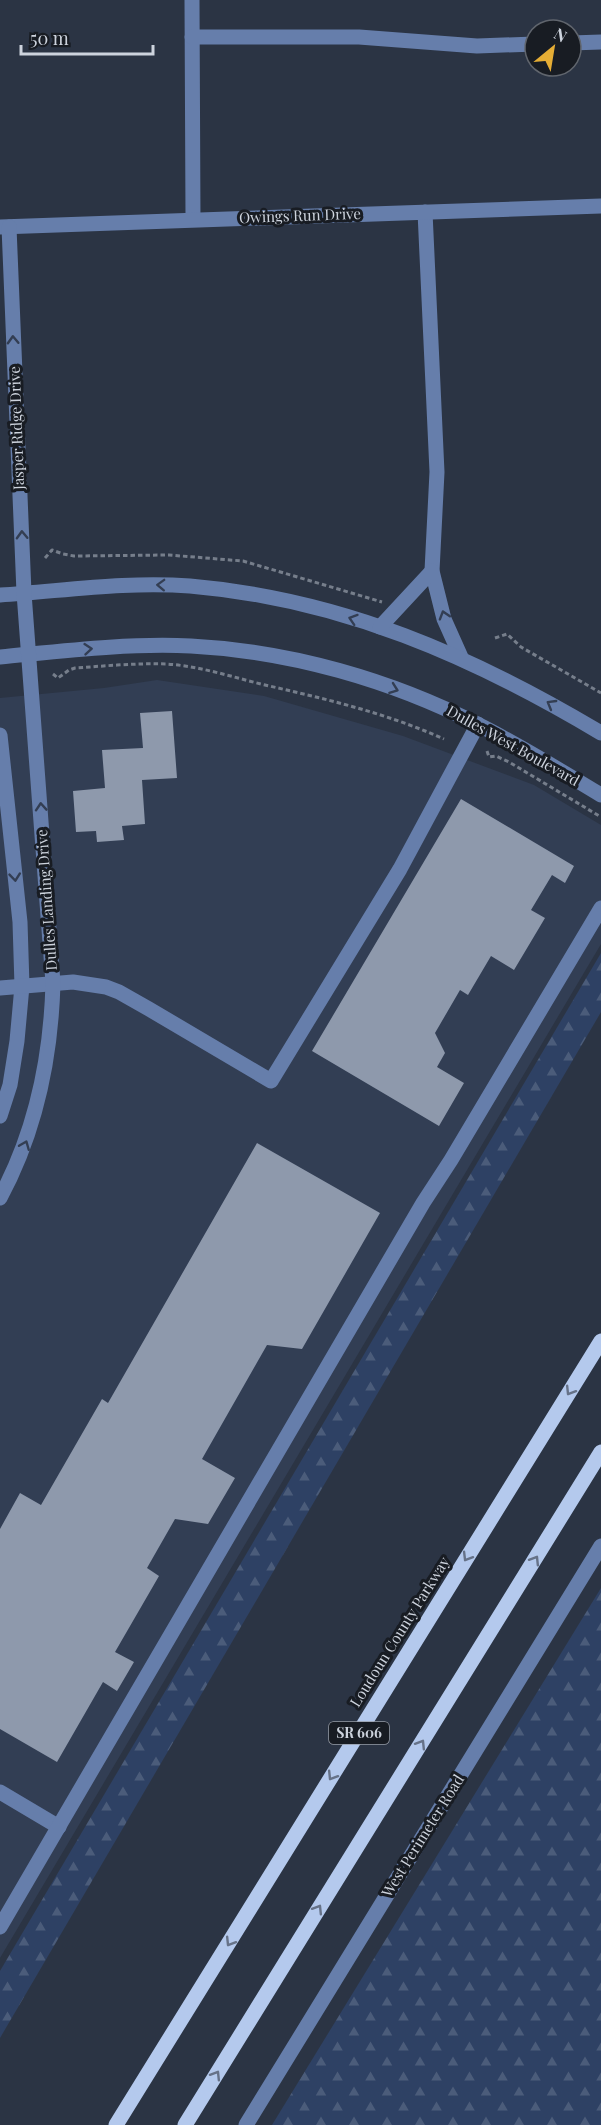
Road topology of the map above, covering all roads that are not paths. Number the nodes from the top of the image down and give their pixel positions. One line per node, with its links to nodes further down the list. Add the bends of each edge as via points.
1 (192, 0): 2 (street)
2 (192, 37): 5 (street, via 359,37 477,46); 8 (street)
3 (601, 42): 4 (street)
4 (583, 43)
5 (523, 44)
6 (601, 206): 7 (street, Owings Run Drive)
7 (426, 212): 8 (street, Owings Run Drive); 10 (street, via 437,472)
8 (193, 219): 9 (street, Owings Run Drive)
9 (4, 227): 11 (street, Jasper Ridge Drive, one-way to 9)
10 (432, 571): 13 (street); 16 (street, one-way to 10, via 444,619)
11 (24, 594): 12 (street); 13 (street, one-way to 11, via 290,601 189,586 141,585); 14 (street, Dulles Landing Drive)
12 (0, 595)
13 (380, 627): 16 (street)
14 (30, 654): 15 (street, Dulles West Boulevard); 17 (street, Dulles West Boulevard, one-way to 17, via 103,647 191,646 274,656 348,673); 22 (street, Dulles Landing Drive, one-way to 14)
15 (0, 657)
16 (461, 657): 18 (street, one-way to 16)
17 (478, 724): 20 (street, Dulles West Boulevard); 22 (street, via 400,869 271,1081 118,992 93,985)
18 (601, 733)
19 (0, 735): 23 (street, Dulles Landing Drive, one-way to 23, via 20,922)
20 (601, 795)
21 (601, 908): 31 (street, via 423,1203)
22 (53, 983): 23 (street); 26 (street, Dulles Landing Drive, one-way to 22, via 29,1134 42,1085)
23 (22, 986): 24 (street); 25 (street, Dulles Landing Drive, via 10,1084)
24 (0, 988)
25 (0, 1116)
26 (0, 1198)
27 (601, 1341): 33 (main road, Loudoun County Parkway / SR 606, one-way to 33)
28 (601, 1452): 34 (main road, one-way to 28)
29 (601, 1546): 35 (street, West Perimeter Road)
30 (0, 1792): 31 (street)
31 (59, 1827): 32 (street)
32 (0, 1927)
33 (116, 2125)
34 (185, 2125)
35 (246, 2125)

